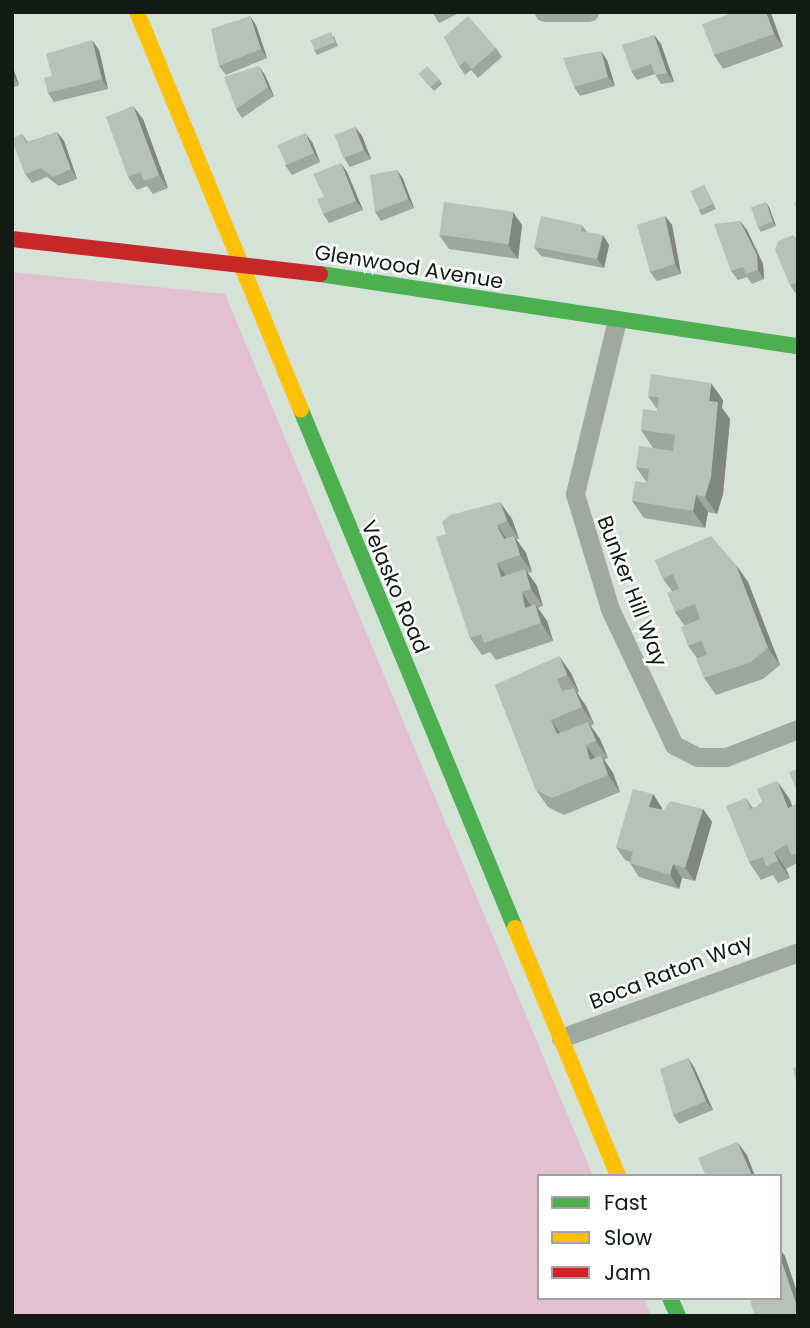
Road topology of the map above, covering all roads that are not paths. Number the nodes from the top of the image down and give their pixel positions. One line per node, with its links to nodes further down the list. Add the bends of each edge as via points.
1 (137, 12): 5 (street, Velasko Road)
2 (544, 12): 3 (street)
3 (589, 12)
4 (12, 239): 5 (street, Glenwood Avenue)
5 (237, 262): 6 (street, Glenwood Avenue); 10 (street, Velasko Road)
6 (617, 320): 7 (street, Glenwood Avenue); 8 (street, Bunker Hill Way, via 575,494 621,635 674,744 698,757 726,757)
7 (798, 346)
8 (798, 729)
9 (798, 951): 10 (street, Boca Raton Way)
10 (561, 1038): 11 (street, Velasko Road)
11 (617, 1174)
12 (671, 1300): 13 (street)
13 (678, 1316)

